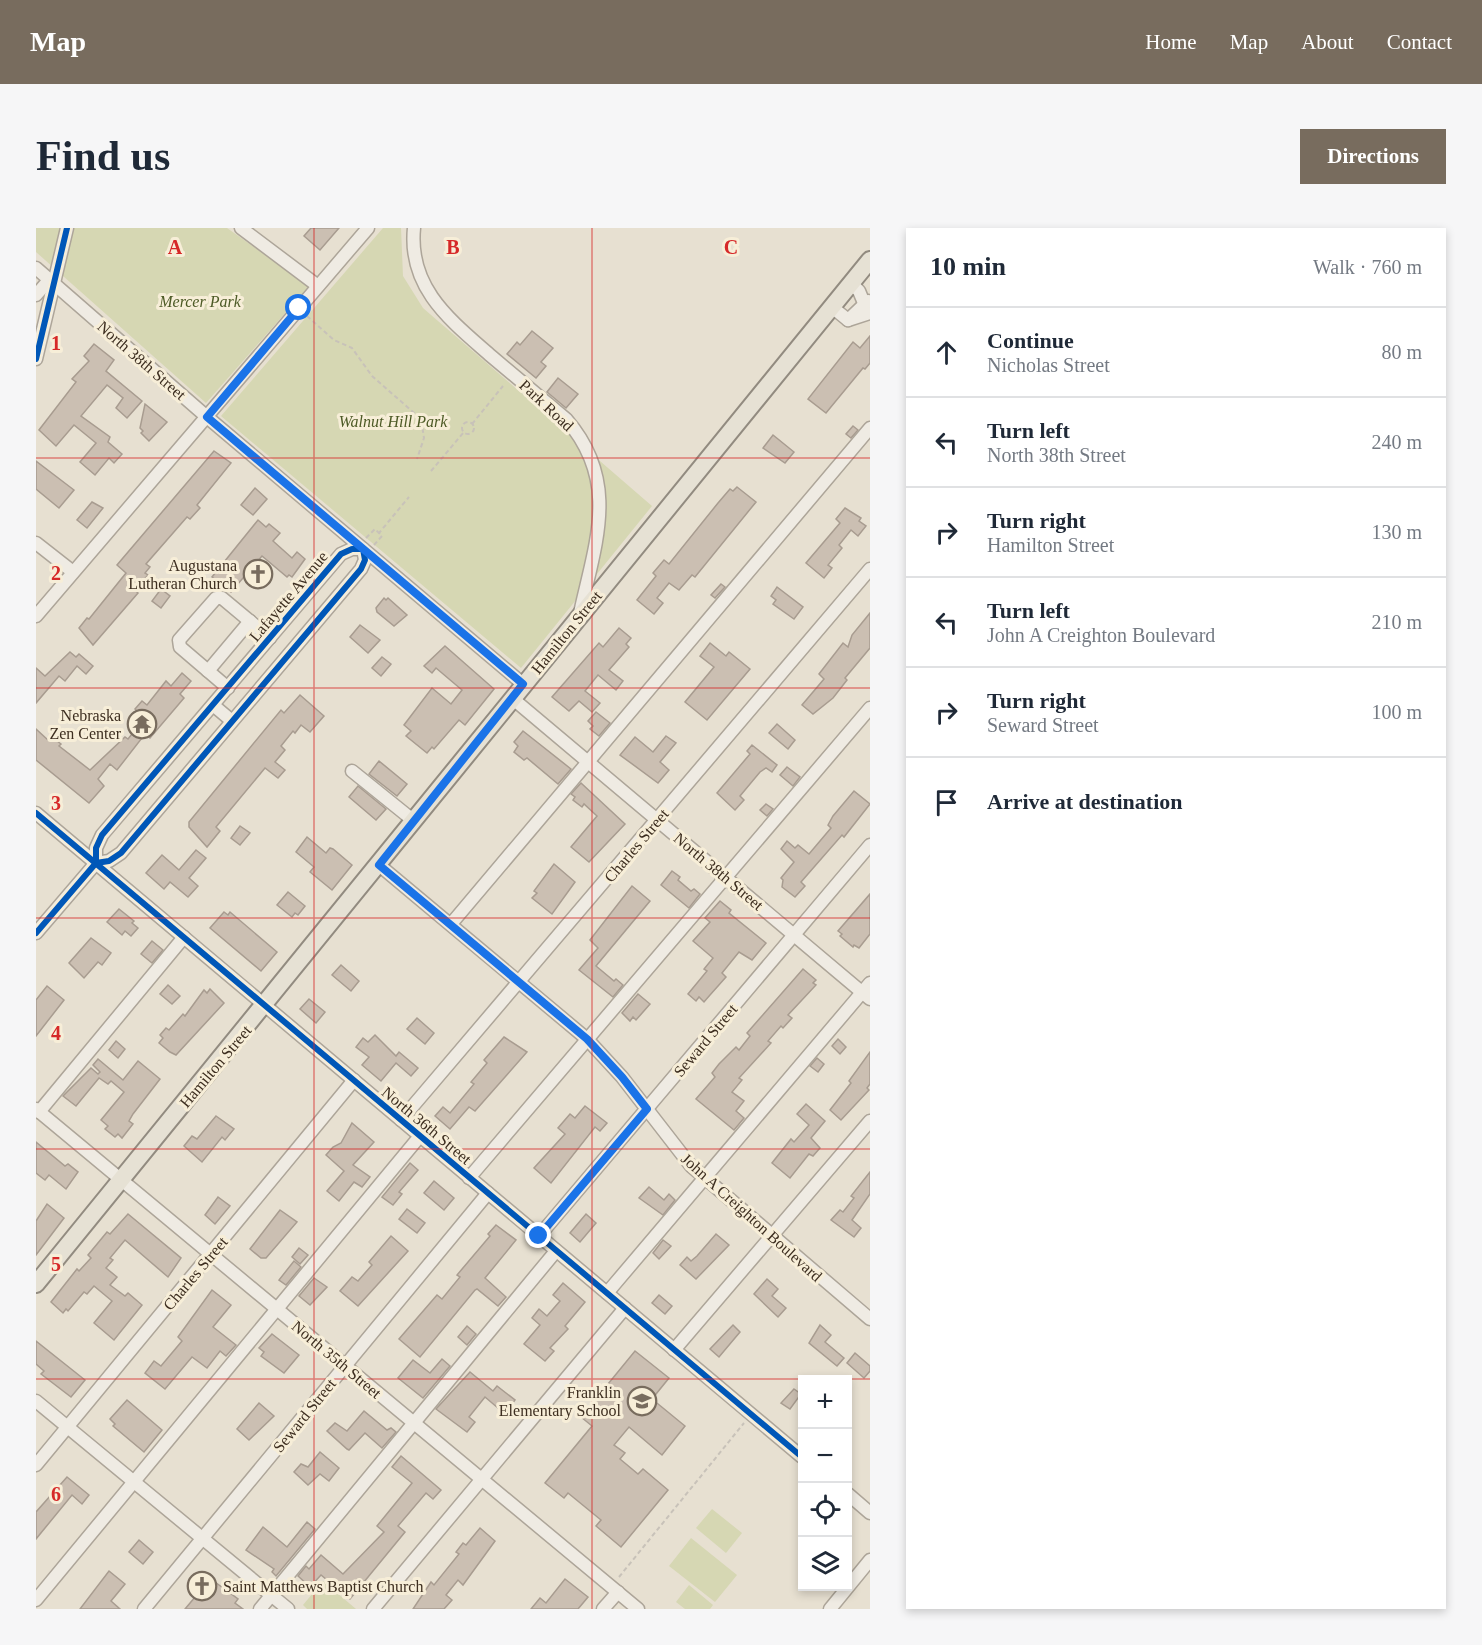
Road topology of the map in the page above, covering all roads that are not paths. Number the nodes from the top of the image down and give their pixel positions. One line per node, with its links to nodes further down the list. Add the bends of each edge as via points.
1 (67, 228): 7 (street)
2 (241, 228): 9 (street)
3 (368, 228): 9 (street)
4 (414, 228): 20 (street, Park Road, via 417,270 437,307 566,419 594,463 601,513)
5 (870, 260): 8 (main road, Hamilton Street)
6 (36, 268): 7 (street, North 38th Street)
7 (52, 282): 10 (street); 13 (street); 14 (street, North 38th Street)
8 (851, 283): 11 (street); 12 (main road, Hamilton Street)
9 (318, 286): 14 (street)
10 (36, 295)
11 (867, 306): 12 (street, via 848,321)
12 (832, 307): 20 (main road, Hamilton Street)
13 (36, 359)
14 (207, 417): 17 (street, North 38th Street); 19 (street)
15 (870, 428): 31 (street)
16 (36, 543): 19 (street)
17 (368, 544): 23 (street, Lafayette Avenue, via 341,554); 25 (street, North 38th Street); 30 (street, Lafayette Avenue, via 361,569)
18 (870, 569): 34 (street, Charles Street)
19 (73, 572): 21 (street)
20 (580, 615): 25 (main road, Hamilton Street)
21 (36, 616)
22 (250, 621): 23 (street); 24 (street); 24 (street, via 222,598 216,598 179,640 180,647)
23 (270, 638): 26 (street, Lafayette Avenue)
24 (208, 671): 26 (street)
25 (523, 684): 27 (main road, Hamilton Street)
26 (228, 688): 28 (street, Lafayette Avenue)
27 (512, 698): 31 (street, North 38th Street); 35 (main road, Hamilton Street)
28 (213, 705): 30 (street); 37 (street, Lafayette Avenue, via 102,835 96,848)
29 (870, 708): 39 (street)
30 (232, 721): 37 (street, Lafayette Avenue, via 121,853)
31 (588, 762): 34 (street, North 38th Street); 40 (street)
32 (352, 771): 35 (street)
33 (36, 813): 37 (street, North 36th Street)
34 (658, 820): 39 (street, North 38th Street); 44 (street, Charles Street)
35 (414, 821): 38 (main road, Hamilton Street)
36 (870, 844): 42 (street, Seward Street)
37 (96, 863): 41 (street, Lafayette Avenue); 43 (street, North 36th Street)
38 (379, 865): 40 (street, John A Creighton Boulevard); 46 (main road, Hamilton Street)
39 (726, 878): 42 (street, North 38th Street); 47 (street)
40 (451, 924): 44 (street, John A Creighton Boulevard)
41 (36, 933)
42 (794, 935): 45 (street, North 38th Street); 49 (street, Seward Street)
43 (184, 937): 46 (street, North 36th Street); 50 (street)
44 (519, 982): 47 (street, John A Creighton Boulevard); 51 (street, Charles Street)
45 (867, 992): 56 (street)
46 (265, 1005): 48 (street, North 36th Street); 55 (main road, Hamilton Street)
47 (587, 1039): 49 (street, John A Creighton Boulevard); 54 (street)
48 (354, 1080): 51 (street, North 36th Street); 61 (street, Charles Street)
49 (647, 1109): 56 (street, John A Creighton Boulevard); 58 (street, Seward Street)
50 (38, 1110): 55 (street, North 35th Street)
51 (401, 1120): 53 (street, North 36th Street)
52 (870, 1121): 59 (street)
53 (420, 1136): 54 (street, North 36th Street); 65 (street)
54 (469, 1178): 57 (street, North 36th Street)
55 (121, 1179): 61 (street, North 35th Street); 62 (main road, Hamilton Street)
56 (704, 1179): 59 (street, John A Creighton Boulevard); 63 (street)
57 (488, 1193): 58 (street, North 36th Street); 68 (street, Seward Street)
58 (539, 1236): 60 (street, North 36th Street)
59 (771, 1236): 66 (street, John A Creighton Boulevard); 67 (street)
60 (556, 1251): 63 (street, North 36th Street); 70 (street)
61 (211, 1255): 65 (street, North 35th Street); 71 (street, Charles Street)
62 (36, 1284)
63 (606, 1293): 64 (street, North 36th Street)
64 (625, 1308): 67 (street, North 36th Street); 74 (street)
65 (276, 1309): 68 (street, North 35th Street); 75 (street)
66 (870, 1319)
67 (674, 1350): 72 (street, North 36th Street)
68 (345, 1366): 70 (street, North 35th Street); 78 (street, Seward Street)
69 (36, 1401): 71 (street)
70 (413, 1423): 74 (street, North 35th Street); 81 (street)
71 (67, 1427): 73 (street, Charles Street); 75 (street)
72 (798, 1454)
73 (36, 1465)
74 (482, 1479): 80 (street, North 35th Street); 86 (street)
75 (135, 1481): 78 (street); 82 (street)
76 (852, 1497): 77 (street)
77 (870, 1513)
78 (203, 1538): 81 (street); 83 (street, Seward Street)
79 (870, 1560): 89 (street)
80 (618, 1592): 87 (street); 88 (street, North 35th Street)
81 (272, 1596): 84 (street); 85 (street)
82 (36, 1600)
83 (144, 1609)
84 (260, 1609)
85 (288, 1609)
86 (373, 1609)
87 (603, 1609)
88 (638, 1609)
89 (830, 1609)

